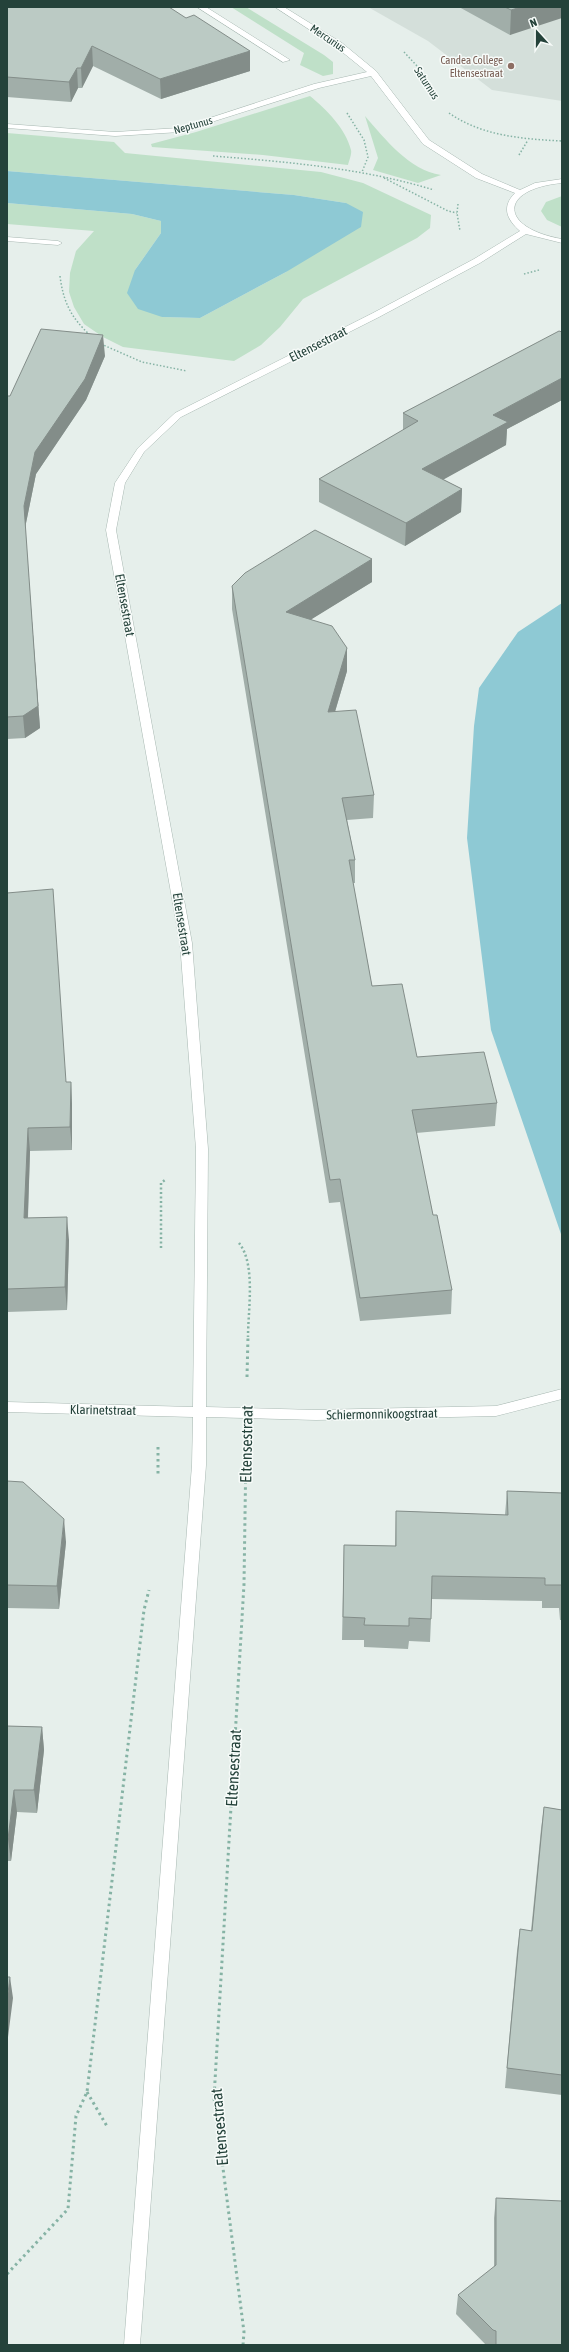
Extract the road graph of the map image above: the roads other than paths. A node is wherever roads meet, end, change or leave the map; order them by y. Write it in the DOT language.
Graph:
graph roads {
  1 [pos="201,7"];
  2 [pos="279,7"];
  3 [pos="286,60"];
  4 [pos="373,73"];
  5 [pos="7,126"];
  6 [pos="562,181"];
  7 [pos="521,192"];
  8 [pos="526,231"];
  9 [pos="7,239"];
  10 [pos="562,241"];
  11 [pos="58,243"];
  12 [pos="562,1394"];
  13 [pos="7,1407"];
  14 [pos="199,1412"];
  15 [pos="132,2345"];
  1 -- 3 [label="street"];
  2 -- 4 [label="street, Mercurius"];
  4 -- 5 [label="street, Neptunus"];
  4 -- 7 [label="street"];
  6 -- 7 [label="street"];
  7 -- 8 [label="street"];
  8 -- 10 [label="street"];
  8 -- 14 [label="street, Eltensestraat"];
  9 -- 11 [label="street"];
  12 -- 14 [label="street, Schiermonnikoogstraat"];
  13 -- 14 [label="street, Klarinetstraat"];
  14 -- 15 [label="street, Eltensestraat"];
}
